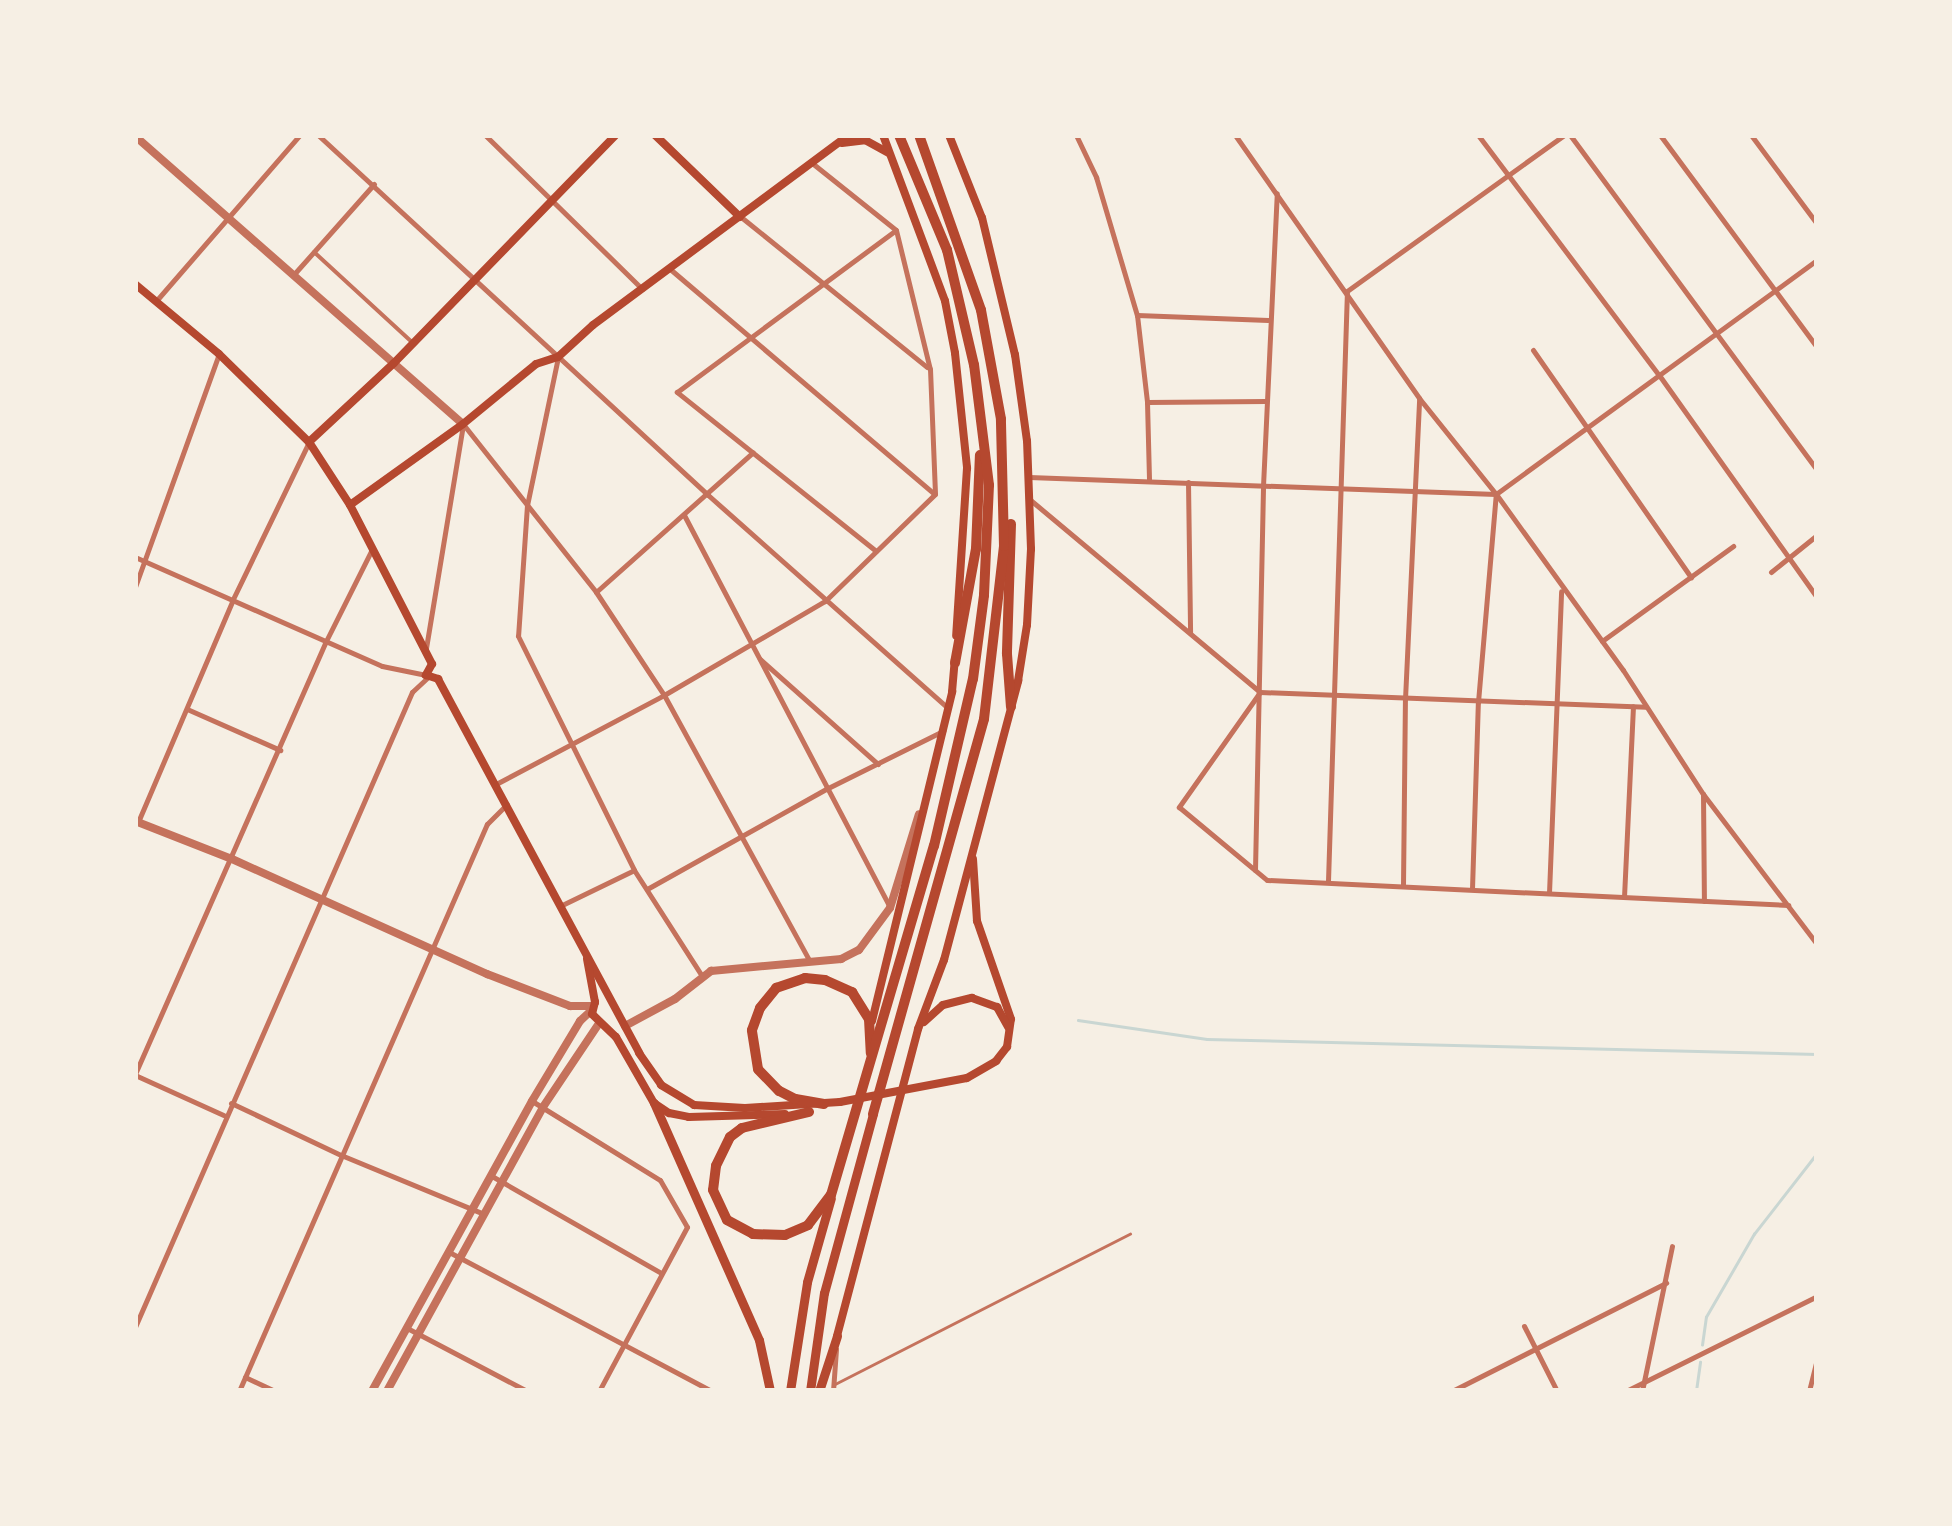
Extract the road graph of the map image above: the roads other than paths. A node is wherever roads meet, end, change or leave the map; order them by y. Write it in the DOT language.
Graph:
graph roads {
  1 [pos="300,135"];
  2 [pos="318,135"];
  3 [pos="485,135"];
  4 [pos="616,135"];
  5 [pos="656,135"];
  6 [pos="849,135"];
  7 [pos="883,135"];
  8 [pos="899,135"];
  9 [pos="918,135"];
  10 [pos="949,135"];
  11 [pos="1076,135"];
  12 [pos="1235,135"];
  13 [pos="1478,135"];
  14 [pos="1567,135"];
  15 [pos="1660,135"];
  16 [pos="1751,135"];
  17 [pos="135,136"];
  18 [pos="837,144"];
  19 [pos="812,162"];
  20 [pos="896,164"];
  21 [pos="1508,174"];
  22 [pos="374,184"];
  23 [pos="1277,193"];
  24 [pos="552,198"];
  25 [pos="228,216"];
  26 [pos="740,216"];
  27 [pos="1817,224"];
  28 [pos="896,230"];
  29 [pos="314,252"];
  30 [pos="1817,260"];
  31 [pos="670,269"];
  32 [pos="294,273"];
  33 [pos="473,278"];
  34 [pos="824,282"];
  35 [pos="135,285"];
  36 [pos="642,289"];
  37 [pos="1347,292"];
  38 [pos="1776,292"];
  39 [pos="156,301"];
  40 [pos="1136,315"];
  41 [pos="1268,320"];
  42 [pos="1718,332"];
  43 [pos="751,337"];
  44 [pos="414,343"];
  45 [pos="1817,346"];
  46 [pos="1533,350"];
  47 [pos="219,354"];
  48 [pos="558,356"];
  49 [pos="394,364"];
  50 [pos="930,369"];
  51 [pos="1659,376"];
  52 [pos="1419,398"];
  53 [pos="1147,402"];
  54 [pos="1266,402"];
  55 [pos="462,424"];
  56 [pos="982,429"];
  57 [pos="1589,430"];
  58 [pos="309,442"];
  59 [pos="753,452"];
  60 [pos="1003,458"];
  61 [pos="1817,470"];
  62 [pos="1028,478"];
  63 [pos="1150,480"];
  64 [pos="1188,482"];
  65 [pos="1262,486"];
  66 [pos="1343,488"];
  67 [pos="1416,492"];
  68 [pos="935,494"];
  69 [pos="1496,494"];
  70 [pos="708,495"];
  71 [pos="1027,497"];
  72 [pos="350,505"];
  73 [pos="527,505"];
  74 [pos="684,516"];
  75 [pos="1817,535"];
  76 [pos="1733,546"];
  77 [pos="372,549"];
  78 [pos="876,552"];
  79 [pos="135,558"];
  80 [pos="1788,558"];
  81 [pos="145,561"];
  82 [pos="1771,572"];
  83 [pos="1691,577"];
  84 [pos="135,587"];
  85 [pos="1561,590"];
  86 [pos="596,592"];
  87 [pos="1817,596"];
  88 [pos="233,599"];
  89 [pos="825,601"];
  90 [pos="1190,632"];
  91 [pos="1602,641"];
  92 [pos="325,643"];
  93 [pos="751,644"];
  94 [pos="426,648"];
  95 [pos="758,657"];
  96 [pos="955,663"];
  97 [pos="432,664"];
  98 [pos="431,677"];
  99 [pos="1260,692"];
  100 [pos="1332,694"];
  101 [pos="664,695"];
  102 [pos="1405,698"];
  103 [pos="1478,702"];
  104 [pos="1558,706"];
  105 [pos="1633,706"];
  106 [pos="1012,707"];
  107 [pos="1646,707"];
  108 [pos="187,708"];
  109 [pos="948,708"];
  110 [pos="943,731"];
  111 [pos="574,743"];
  112 [pos="280,750"];
  113 [pos="878,764"];
  114 [pos="934,767"];
  115 [pos="496,784"];
  116 [pos="826,788"];
  117 [pos="1703,794"];
  118 [pos="507,804"];
  119 [pos="137,821"];
  120 [pos="740,836"];
  121 [pos="974,840"];
  122 [pos="232,858"];
  123 [pos="634,870"];
  124 [pos="1255,870"];
  125 [pos="1328,881"];
  126 [pos="1403,885"];
  127 [pos="647,890"];
  128 [pos="1472,890"];
  129 [pos="1549,893"];
  130 [pos="1624,898"];
  131 [pos="1704,900"];
  132 [pos="318,901"];
  133 [pos="1788,905"];
  134 [pos="560,906"];
  135 [pos="890,908"];
  136 [pos="1817,944"];
  137 [pos="430,951"];
  138 [pos="586,955"];
  139 [pos="809,960"];
  140 [pos="702,976"];
  141 [pos="613,1002"];
  142 [pos="593,1006"];
  143 [pos="617,1013"];
  144 [pos="602,1023"];
  145 [pos="625,1026"];
  146 [pos="918,1029"];
  147 [pos="871,1031"];
  148 [pos="1010,1034"];
  149 [pos="870,1071"];
  150 [pos="135,1074"];
  151 [pos="532,1101"];
  152 [pos="840,1102"];
  153 [pos="231,1103"];
  154 [pos="654,1103"];
  155 [pos="824,1104"];
  156 [pos="543,1107"];
  157 [pos="808,1112"];
  158 [pos="873,1114"];
  159 [pos="224,1115"];
  160 [pos="340,1155"];
  161 [pos="490,1176"];
  162 [pos="503,1182"];
  163 [pos="831,1195"];
  164 [pos="471,1207"];
  165 [pos="484,1214"];
  166 [pos="1130,1234"];
  167 [pos="1672,1246"];
  168 [pos="449,1252"];
  169 [pos="460,1258"];
  170 [pos="662,1274"];
  171 [pos="1666,1284"];
  172 [pos="1817,1296"];
  173 [pos="1524,1326"];
  174 [pos="135,1327"];
  175 [pos="407,1328"];
  176 [pos="420,1333"];
  177 [pos="837,1336"];
  178 [pos="624,1344"];
  179 [pos="1537,1349"];
  180 [pos="1817,1360"];
  181 [pos="245,1378"];
  182 [pos="1644,1382"];
  183 [pos="833,1388"];
  184 [pos="239,1391"];
  185 [pos="275,1391"];
  186 [pos="372,1391"];
  187 [pos="387,1391"];
  188 [pos="526,1391"];
  189 [pos="599,1391"];
  190 [pos="712,1391"];
  191 [pos="770,1391"];
  192 [pos="790,1391"];
  193 [pos="810,1391"];
  194 [pos="819,1391"];
  195 [pos="1452,1391"];
  196 [pos="1557,1391"];
  197 [pos="1626,1391"];
  198 [pos="1642,1391"];
  199 [pos="1809,1391"];
  1 -- 25 [label="street"];
  2 -- 22 [label="street"];
  3 -- 24 [label="street"];
  4 -- 24 [label="main road"];
  5 -- 26 [label="main road"];
  6 -- 18 [label="main road"];
  7 -- 20 [label="main road"];
  8 -- 56 [label="highway"];
  9 -- 60 [label="highway"];
  10 -- 62 [label="main road"];
  11 -- 40 [label="street"];
  12 -- 23 [label="street"];
  13 -- 21 [label="street"];
  14 -- 21 [label="street"];
  14 -- 42 [label="street"];
  15 -- 38 [label="street"];
  16 -- 27 [label="street"];
  17 -- 25 [label="street"];
  18 -- 19 [label="main road"];
  18 -- 20 [label="main road"];
  19 -- 26 [label="main road"];
  19 -- 28 [label="street"];
  20 -- 96 [label="main road"];
  21 -- 37 [label="street"];
  21 -- 51 [label="street"];
  22 -- 29 [label="street"];
  22 -- 33 [label="street"];
  23 -- 37 [label="street"];
  23 -- 41 [label="street"];
  24 -- 33 [label="main road"];
  24 -- 36 [label="street"];
  25 -- 32 [label="street"];
  25 -- 39 [label="street"];
  26 -- 31 [label="main road"];
  26 -- 34 [label="street"];
  28 -- 34 [label="street"];
  28 -- 50 [label="street"];
  29 -- 32 [label="street"];
  29 -- 44 [label="street"];
  30 -- 38 [label="street"];
  31 -- 36 [label="main road"];
  31 -- 43 [label="street"];
  32 -- 49 [label="street"];
  33 -- 44 [label="main road"];
  33 -- 48 [label="street"];
  34 -- 43 [label="street"];
  34 -- 50 [label="street"];
  35 -- 39 [label="main road"];
  36 -- 48 [label="main road"];
  37 -- 52 [label="street"];
  37 -- 66 [label="street"];
  38 -- 42 [label="street"];
  38 -- 45 [label="street"];
  39 -- 47 [label="main road"];
  40 -- 41 [label="street"];
  40 -- 53 [label="street"];
  41 -- 54 [label="street"];
  42 -- 51 [label="street"];
  42 -- 61 [label="street"];
  43 -- 59 [label="street"];
  43 -- 68 [label="street"];
  44 -- 49 [label="main road"];
  46 -- 57 [label="street"];
  47 -- 58 [label="main road"];
  47 -- 81 [label="street"];
  48 -- 55 [label="main road"];
  48 -- 70 [label="street"];
  48 -- 73 [label="street"];
  49 -- 55 [label="street"];
  49 -- 58 [label="main road"];
  50 -- 68 [label="street"];
  51 -- 57 [label="street"];
  51 -- 80 [label="street"];
  52 -- 67 [label="street"];
  52 -- 69 [label="street"];
  53 -- 54 [label="street"];
  53 -- 63 [label="street"];
  54 -- 65 [label="street"];
  55 -- 72 [label="main road"];
  55 -- 73 [label="street"];
  55 -- 94 [label="street"];
  56 -- 96 [label="highway"];
  56 -- 149 [label="highway"];
  57 -- 69 [label="street"];
  57 -- 83 [label="street"];
  58 -- 72 [label="main road"];
  58 -- 88 [label="street"];
  59 -- 70 [label="street"];
  59 -- 78 [label="street"];
  60 -- 106 [label="highway"];
  60 -- 158 [label="highway"];
  62 -- 63 [label="street"];
  62 -- 71 [label="main road"];
  63 -- 64 [label="street"];
  64 -- 65 [label="street"];
  64 -- 90 [label="street"];
  65 -- 66 [label="street"];
  65 -- 99 [label="street"];
  66 -- 67 [label="street"];
  66 -- 100 [label="street"];
  67 -- 69 [label="street"];
  67 -- 102 [label="street"];
  68 -- 78 [label="street"];
  69 -- 85 [label="street"];
  69 -- 103 [label="street"];
  70 -- 74 [label="street"];
  70 -- 89 [label="street"];
  71 -- 90 [label="street"];
  71 -- 106 [label="main road"];
  72 -- 77 [label="main road"];
  73 -- 86 [label="street"];
  73 -- 111 [label="street"];
  74 -- 86 [label="street"];
  74 -- 93 [label="street"];
  75 -- 80 [label="street"];
  76 -- 83 [label="street"];
  77 -- 92 [label="street"];
  77 -- 94 [label="main road"];
  78 -- 89 [label="street"];
  79 -- 81 [label="street"];
  80 -- 82 [label="street"];
  80 -- 87 [label="street"];
  81 -- 84 [label="street"];
  81 -- 88 [label="street"];
  83 -- 91 [label="street"];
  85 -- 91 [label="street"];
  85 -- 104 [label="street"];
  86 -- 101 [label="street"];
  88 -- 92 [label="street"];
  88 -- 108 [label="street"];
  89 -- 93 [label="street"];
  89 -- 109 [label="street"];
  90 -- 99 [label="street"];
  91 -- 107 [label="street"];
  92 -- 98 [label="street"];
  92 -- 112 [label="street"];
  93 -- 95 [label="street"];
  93 -- 101 [label="street"];
  94 -- 97 [label="main road"];
  95 -- 113 [label="street"];
  95 -- 116 [label="street"];
  96 -- 109 [label="main road"];
  97 -- 98 [label="main road"];
  97 -- 98 [label="main road"];
  98 -- 115 [label="main road"];
  98 -- 132 [label="street"];
  99 -- 100 [label="street"];
  99 -- 124 [label="street"];
  99 -- 124 [label="street"];
  100 -- 102 [label="street"];
  100 -- 125 [label="street"];
  101 -- 111 [label="street"];
  101 -- 120 [label="street"];
  102 -- 103 [label="street"];
  102 -- 126 [label="street"];
  103 -- 104 [label="street"];
  103 -- 128 [label="street"];
  104 -- 105 [label="street"];
  104 -- 129 [label="street"];
  105 -- 107 [label="street"];
  105 -- 130 [label="street"];
  106 -- 121 [label="main road"];
  107 -- 117 [label="street"];
  108 -- 112 [label="street"];
  108 -- 119 [label="street"];
  109 -- 110 [label="main road"];
  110 -- 113 [label="street"];
  110 -- 114 [label="main road"];
  111 -- 115 [label="street"];
  111 -- 123 [label="street"];
  112 -- 122 [label="street"];
  113 -- 116 [label="street"];
  114 -- 135 [label="street"];
  114 -- 147 [label="main road"];
  115 -- 118 [label="main road"];
  116 -- 120 [label="street"];
  116 -- 135 [label="street"];
  117 -- 131 [label="street"];
  117 -- 133 [label="street"];
  118 -- 134 [label="main road"];
  118 -- 137 [label="street"];
  119 -- 122 [label="street"];
  120 -- 127 [label="street"];
  120 -- 139 [label="street"];
  121 -- 146 [label="main road"];
  121 -- 148 [label="main road"];
  122 -- 132 [label="street"];
  122 -- 150 [label="street"];
  123 -- 127 [label="street"];
  123 -- 134 [label="street"];
  124 -- 125 [label="street"];
  125 -- 126 [label="street"];
  126 -- 128 [label="street"];
  127 -- 140 [label="street"];
  128 -- 129 [label="street"];
  129 -- 130 [label="street"];
  130 -- 131 [label="street"];
  131 -- 133 [label="street"];
  132 -- 137 [label="street"];
  132 -- 153 [label="street"];
  133 -- 136 [label="street"];
  134 -- 138 [label="main road"];
  135 -- 139 [label="street"];
  137 -- 142 [label="street"];
  137 -- 160 [label="street"];
  138 -- 141 [label="main road"];
  138 -- 142 [label="main road"];
  139 -- 140 [label="street"];
  140 -- 145 [label="street"];
  141 -- 142 [label="main road"];
  141 -- 143 [label="main road"];
  142 -- 144 [label="main road"];
  142 -- 151 [label="street"];
  143 -- 144 [label="main road"];
  143 -- 145 [label="main road"];
  144 -- 154 [label="main road"];
  144 -- 156 [label="street"];
  145 -- 155 [label="main road"];
  146 -- 148 [label="main road"];
  146 -- 177 [label="main road"];
  147 -- 149 [label="highway"];
  147 -- 155 [label="highway"];
  148 -- 152 [label="main road"];
  149 -- 163 [label="highway"];
  150 -- 159 [label="street"];
  151 -- 156 [label="street"];
  151 -- 161 [label="street"];
  152 -- 155 [label="main road"];
  152 -- 157 [label="main road"];
  153 -- 159 [label="street"];
  153 -- 160 [label="street"];
  154 -- 157 [label="main road"];
  154 -- 191 [label="highway"];
  156 -- 162 [label="street"];
  156 -- 170 [label="street"];
  157 -- 163 [label="highway"];
  158 -- 193 [label="highway"];
  159 -- 174 [label="street"];
  160 -- 164 [label="street"];
  160 -- 181 [label="street"];
  161 -- 162 [label="street"];
  161 -- 164 [label="street"];
  162 -- 165 [label="street"];
  162 -- 170 [label="street"];
  163 -- 192 [label="highway"];
  164 -- 165 [label="street"];
  164 -- 168 [label="street"];
  165 -- 169 [label="street"];
  166 -- 183 [label="lane"];
  167 -- 171 [label="street"];
  168 -- 169 [label="street"];
  168 -- 175 [label="street"];
  169 -- 176 [label="street"];
  169 -- 178 [label="street"];
  170 -- 178 [label="street"];
  171 -- 179 [label="street"];
  171 -- 182 [label="street"];
  172 -- 182 [label="street"];
  173 -- 179 [label="street"];
  175 -- 176 [label="street"];
  175 -- 186 [label="street"];
  176 -- 187 [label="street"];
  176 -- 188 [label="street"];
  177 -- 183 [label="street"];
  177 -- 194 [label="highway"];
  178 -- 189 [label="street"];
  178 -- 190 [label="street"];
  179 -- 195 [label="street"];
  179 -- 196 [label="street"];
  180 -- 199 [label="street"];
  181 -- 184 [label="street"];
  181 -- 185 [label="street"];
  182 -- 197 [label="street"];
  182 -- 198 [label="street"];
}
